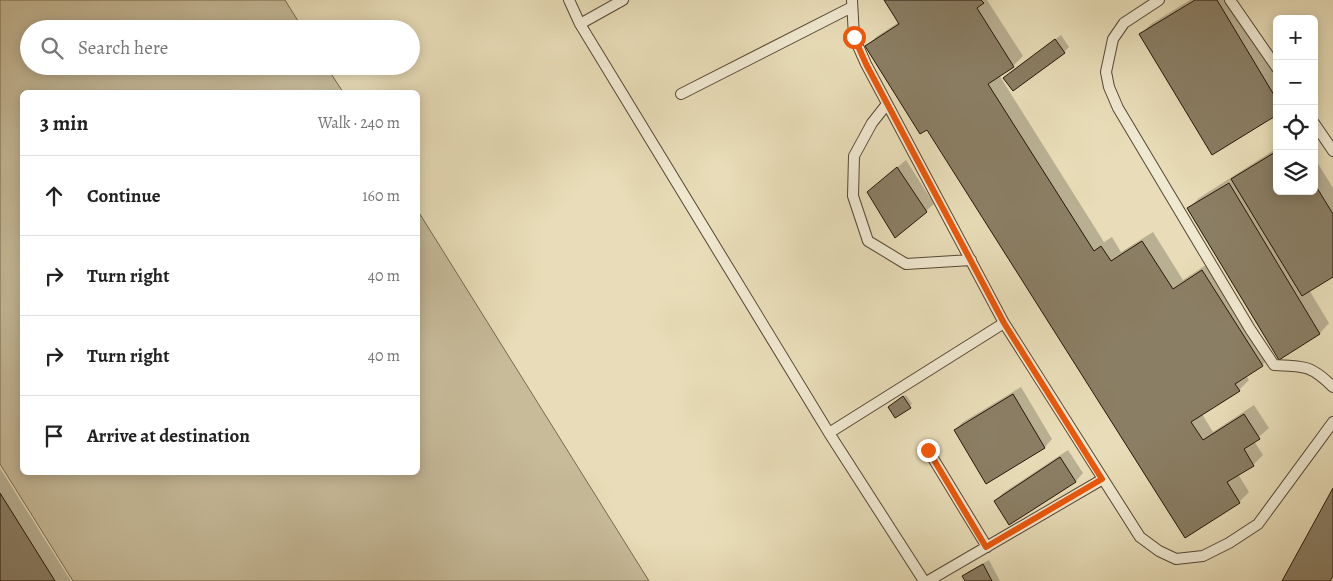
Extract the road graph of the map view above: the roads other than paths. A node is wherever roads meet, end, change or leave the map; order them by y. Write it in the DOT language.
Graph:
graph roads {
  1 [pos="569,0"];
  2 [pos="624,0"];
  3 [pos="1159,0"];
  4 [pos="1230,0"];
  5 [pos="852,3"];
  6 [pos="580,24"];
  7 [pos="1273,62"];
  8 [pos="681,94"];
  9 [pos="887,104"];
  10 [pos="1318,129"];
  11 [pos="1333,151"];
  12 [pos="970,260"];
  13 [pos="1004,323"];
  14 [pos="1333,388"];
  15 [pos="1333,422"];
  16 [pos="830,433"];
  17 [pos="928,450"];
  18 [pos="1102,479"];
  19 [pos="986,547"];
  20 [pos="926,581"];
  1 -- 6 [label="lane"];
  2 -- 6 [label="lane"];
  3 -- 14 [label="lane"];
  4 -- 7 [label="lane"];
  5 -- 8 [label="lane"];
  5 -- 9 [label="lane"];
  6 -- 16 [label="lane"];
  9 -- 12 [label="lane"];
  9 -- 12 [label="lane"];
  10 -- 11 [label="lane"];
  12 -- 13 [label="lane"];
  13 -- 16 [label="lane"];
  13 -- 18 [label="lane"];
  15 -- 18 [label="lane"];
  16 -- 20 [label="lane"];
  17 -- 19 [label="lane"];
  18 -- 19 [label="lane"];
  19 -- 20 [label="lane"];
}
